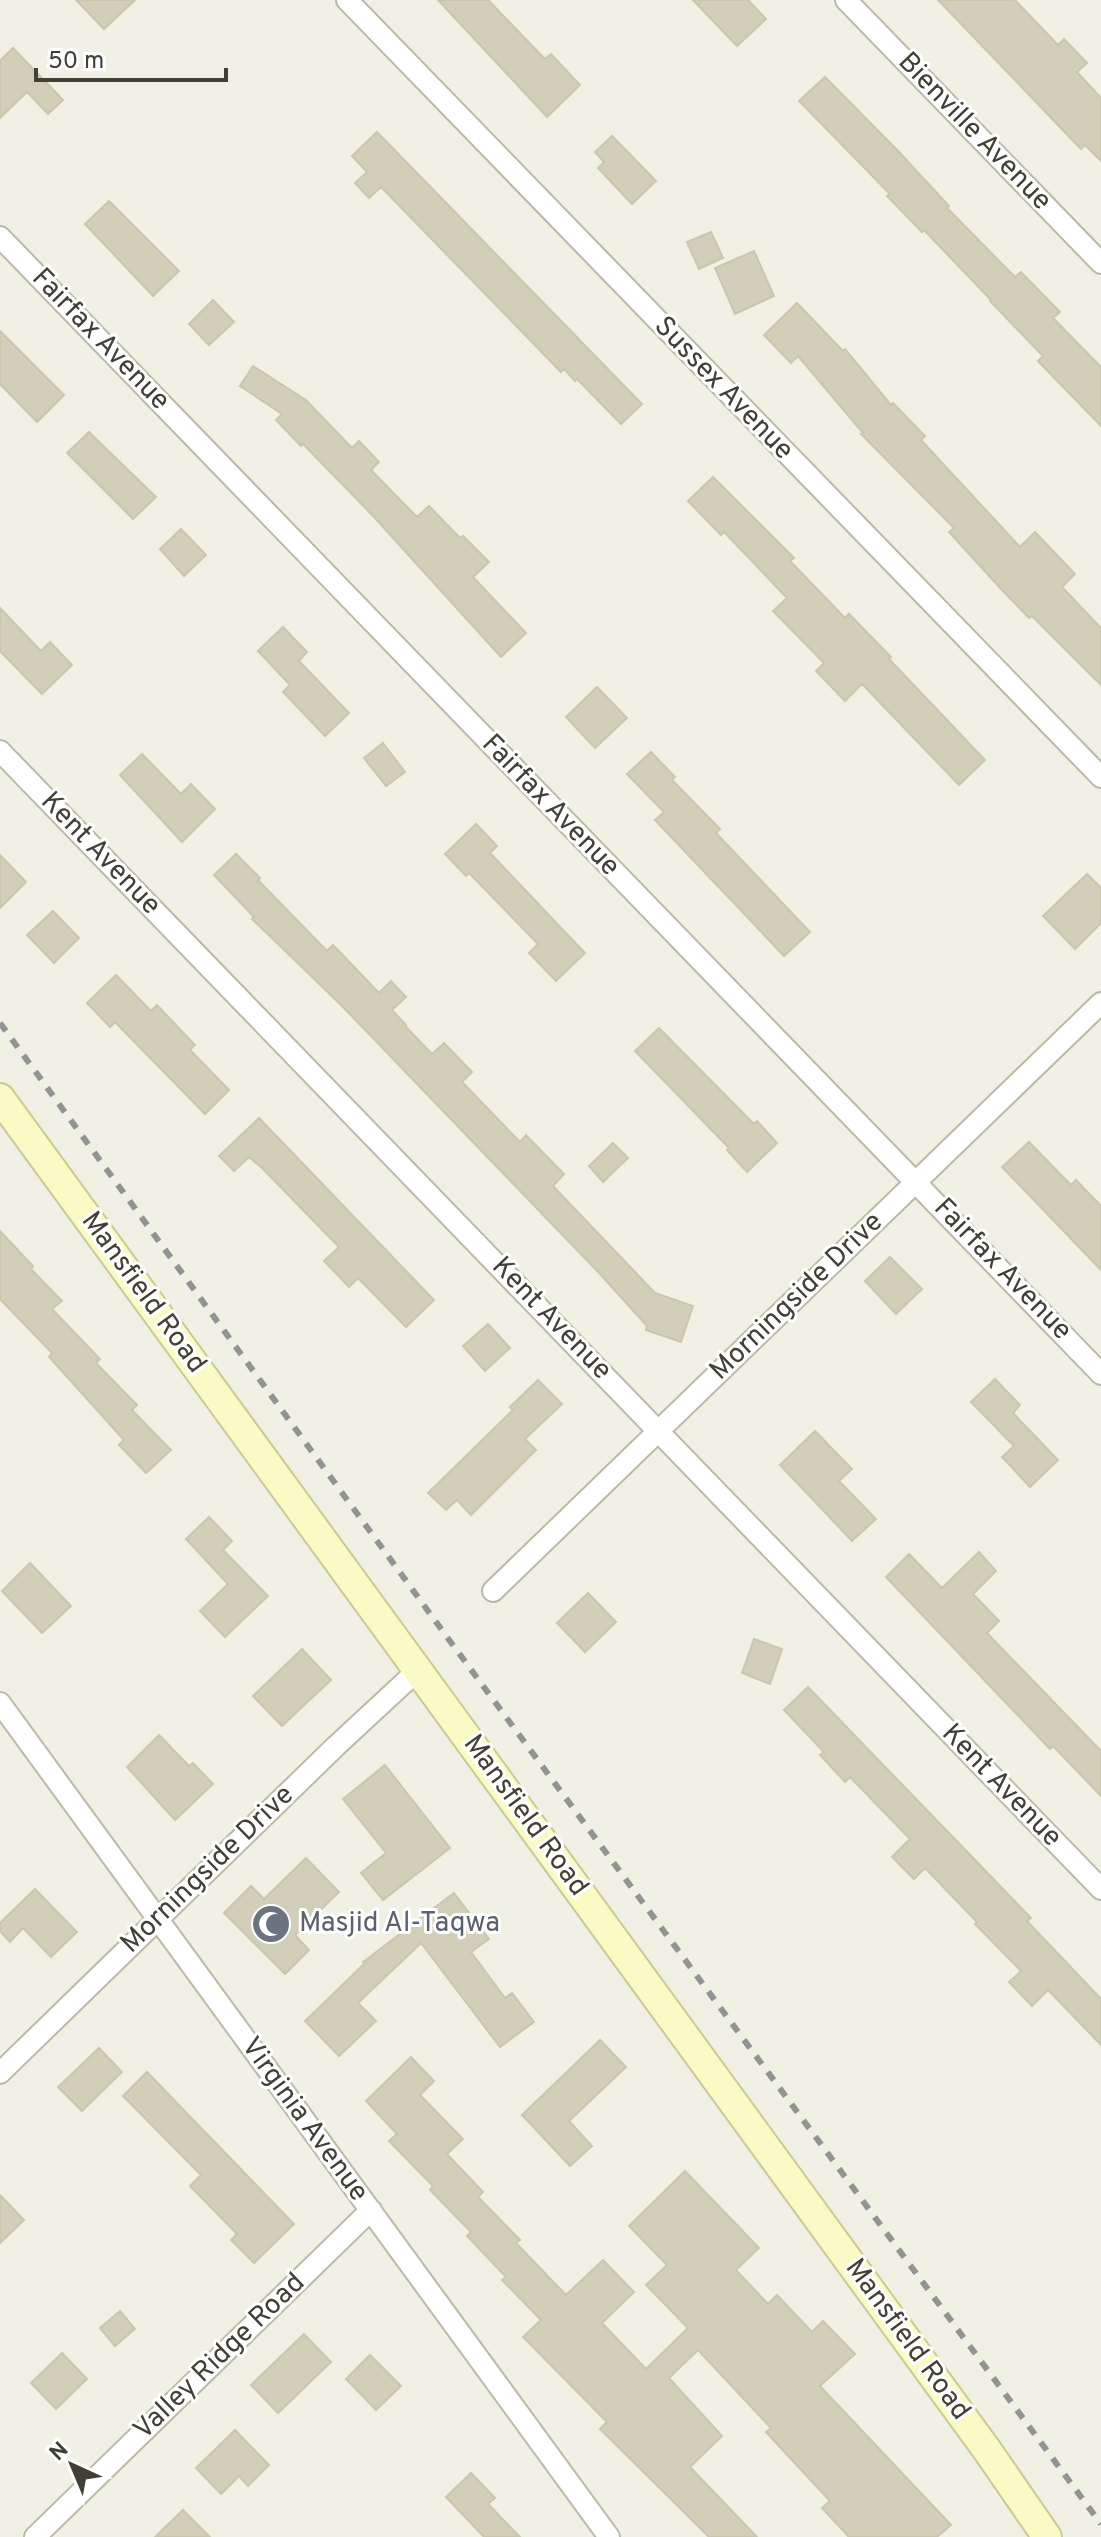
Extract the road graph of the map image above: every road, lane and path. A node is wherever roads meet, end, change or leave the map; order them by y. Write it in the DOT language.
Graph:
graph roads {
  1 [pos="347,0"];
  2 [pos="846,0"];
  3 [pos="0,237"];
  4 [pos="1101,263"];
  5 [pos="0,751"];
  6 [pos="1101,777"];
  7 [pos="1101,1003"];
  8 [pos="0,1098"];
  9 [pos="916,1181"];
  10 [pos="1101,1374"];
  11 [pos="658,1431"];
  12 [pos="493,1591"];
  13 [pos="418,1670"];
  14 [pos="0,1703"];
  15 [pos="1101,1889"];
  16 [pos="157,1921"];
  17 [pos="0,2073"];
  18 [pos="371,2210"];
  19 [pos="35,2537"];
  20 [pos="609,2537"];
  21 [pos="1047,2537"];
  1 -- 6 [label="street, Sussex Avenue"];
  2 -- 4 [label="street, Bienville Avenue"];
  3 -- 9 [label="street, Fairfax Avenue"];
  5 -- 11 [label="street, Kent Avenue"];
  7 -- 9 [label="street, Morningside Drive"];
  8 -- 13 [label="main road, Mansfield Road"];
  9 -- 10 [label="street, Fairfax Avenue"];
  9 -- 11 [label="street, Morningside Drive"];
  11 -- 12 [label="street, Morningside Drive"];
  11 -- 15 [label="street, Kent Avenue"];
  13 -- 16 [label="street, Morningside Drive"];
  13 -- 21 [label="main road, Mansfield Road"];
  14 -- 16 [label="street, Virginia Avenue"];
  16 -- 17 [label="street, Morningside Drive"];
  16 -- 18 [label="street, Virginia Avenue"];
  18 -- 19 [label="street, Valley Ridge Road"];
  18 -- 20 [label="street, Virginia Avenue"];
}
